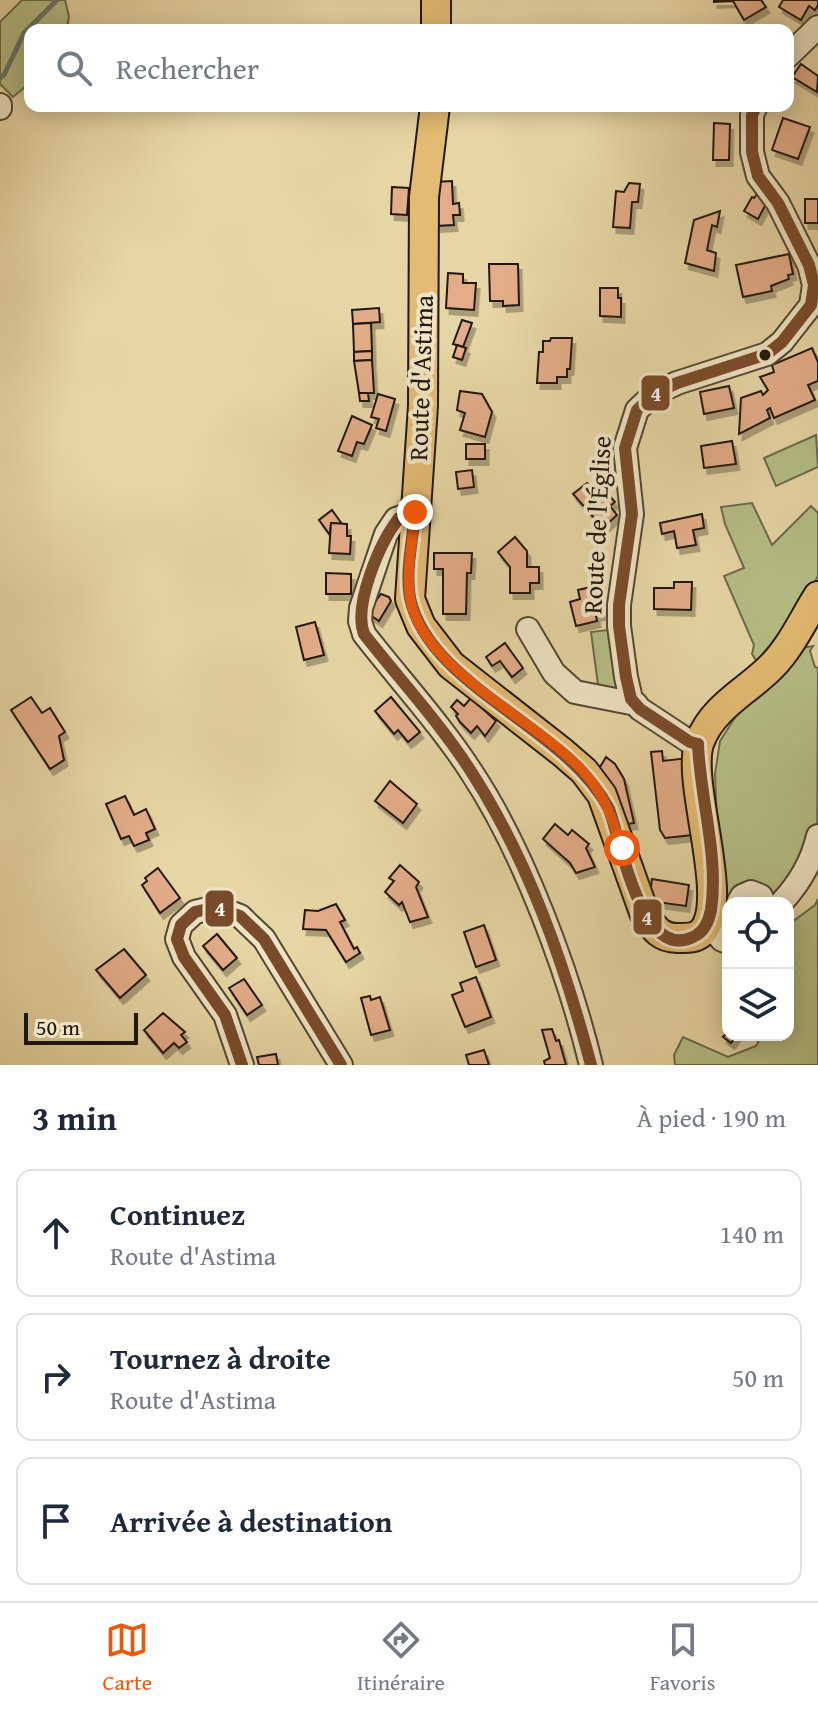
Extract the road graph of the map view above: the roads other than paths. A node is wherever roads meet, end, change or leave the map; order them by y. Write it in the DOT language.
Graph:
graph roads {
  1 [pos="436,0"];
  2 [pos="436,24"];
  3 [pos="818,27"];
  4 [pos="794,50"];
  5 [pos="434,112"];
  6 [pos="753,112"];
  7 [pos="816,284"];
  8 [pos="415,512"];
  9 [pos="818,596"];
  10 [pos="528,629"];
  11 [pos="636,704"];
  12 [pos="698,744"];
  13 [pos="818,836"];
  14 [pos="741,897"];
  15 [pos="761,897"];
  16 [pos="787,897"];
  17 [pos="707,923"];
  18 [pos="722,940"];
  19 [pos="242,1065"];
  20 [pos="341,1065"];
  21 [pos="591,1065"];
  1 -- 2 [label="main road"];
  3 -- 4 [label="street"];
  5 -- 8 [label="main road, Route d'Astima"];
  6 -- 7 [label="street, Route de l'Église"];
  7 -- 11 [label="street, Route de l'Église"];
  8 -- 17 [label="main road, Route d'Astima"];
  8 -- 21 [label="street"];
  9 -- 12 [label="main road"];
  10 -- 11 [label="street"];
  11 -- 12 [label="street"];
  12 -- 17 [label="main road"];
  13 -- 16 [label="street"];
  14 -- 15 [label="street"];
  17 -- 18 [label="street"];
  19 -- 20 [label="street"];
}
